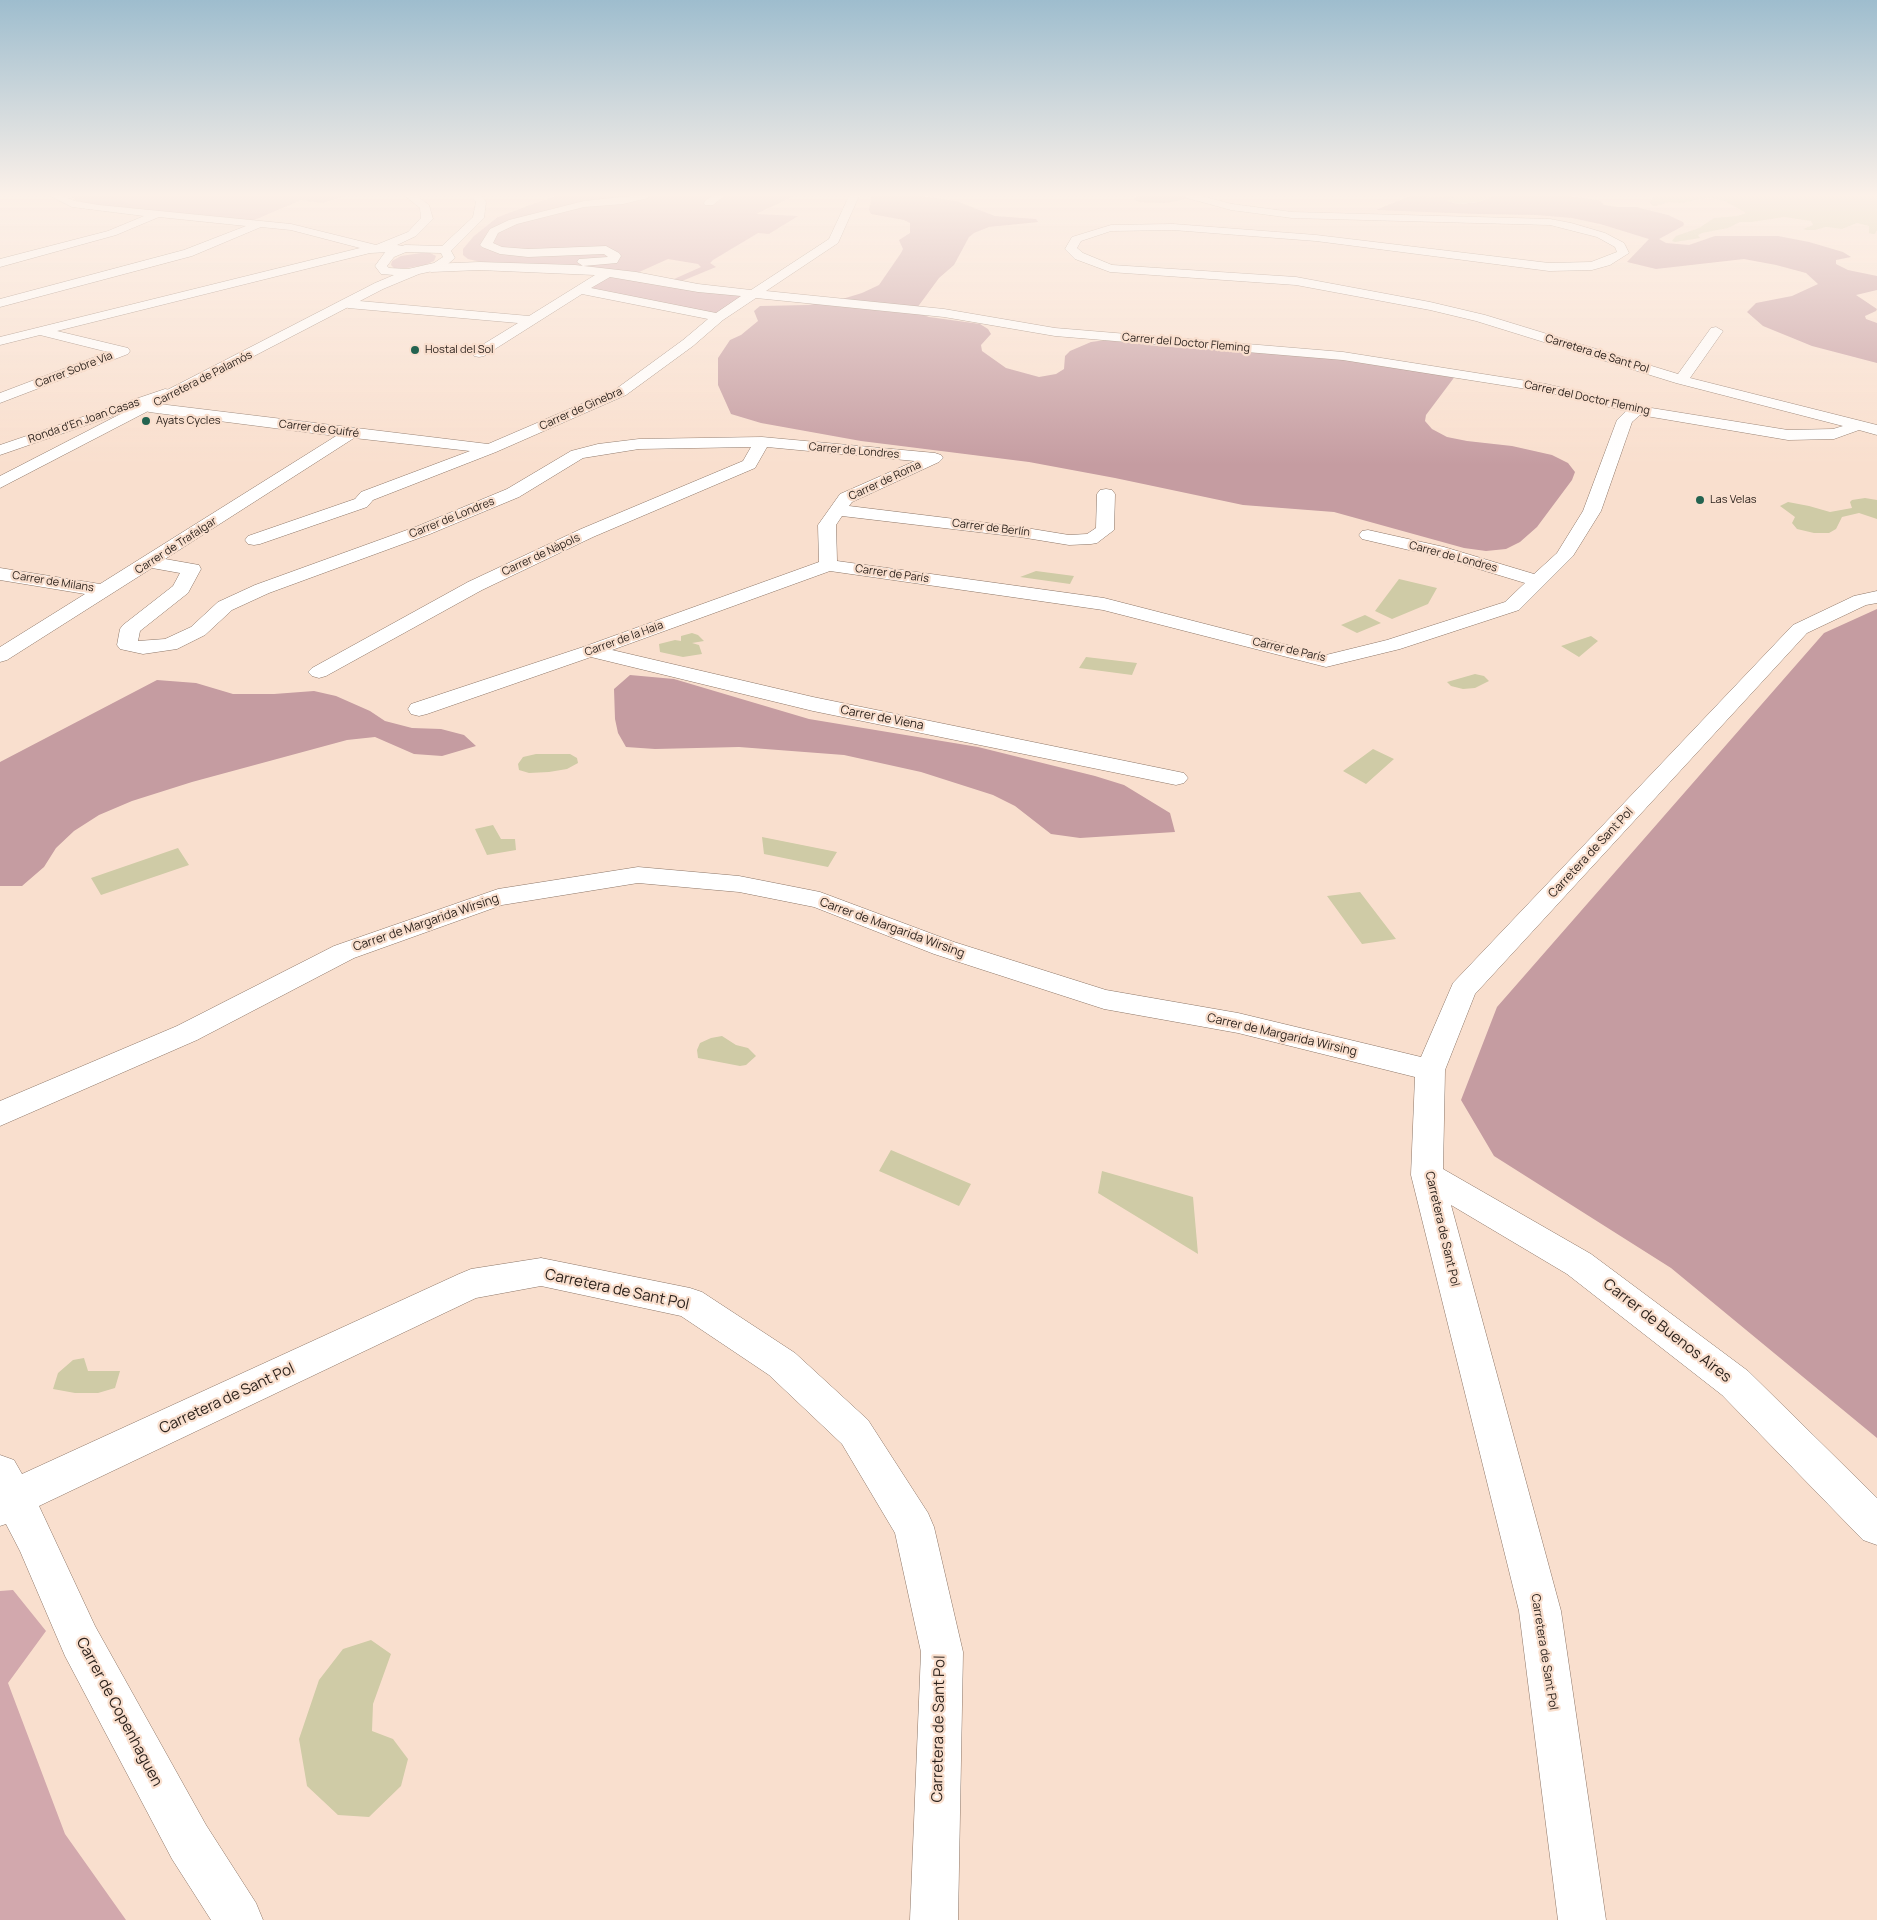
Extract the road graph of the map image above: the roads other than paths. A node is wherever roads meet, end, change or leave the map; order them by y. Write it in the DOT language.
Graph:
graph roads {
  1 [pos="68,286"];
  2 [pos="223,286"];
  3 [pos="379,286"];
  4 [pos="586,286"];
  5 [pos="683,286"];
  6 [pos="764,286"];
  7 [pos="1321,286"];
  8 [pos="579,290"];
  9 [pos="751,294"];
  10 [pos="0,304"];
  11 [pos="348,304"];
  12 [pos="718,317"];
  13 [pos="528,320"];
  14 [pos="1716,330"];
  15 [pos="40,331"];
  16 [pos="0,341"];
  17 [pos="479,352"];
  18 [pos="1681,380"];
  19 [pos="197,382"];
  20 [pos="0,398"];
  21 [pos="149,407"];
  22 [pos="1637,410"];
  23 [pos="1859,426"];
  24 [pos="1877,430"];
  25 [pos="351,434"];
  26 [pos="762,442"];
  27 [pos="490,449"];
  28 [pos="0,450"];
  29 [pos="935,458"];
  30 [pos="0,484"];
  31 [pos="1106,494"];
  32 [pos="838,510"];
  33 [pos="1368,535"];
  34 [pos="254,540"];
  35 [pos="150,562"];
  36 [pos="828,565"];
  37 [pos="0,574"];
  38 [pos="1538,581"];
  39 [pos="105,591"];
  40 [pos="1877,597"];
  41 [pos="590,651"];
  42 [pos="0,656"];
  43 [pos="318,672"];
  44 [pos="419,710"];
  45 [pos="1176,778"];
  46 [pos="1430,1070"];
  47 [pos="0,1114"];
  48 [pos="1427,1176"];
  49 [pos="4,1492"];
  50 [pos="1877,1526"];
  51 [pos="239,1920"];
  52 [pos="934,1920"];
  53 [pos="1582,1920"];
  1 -- 10 [label="street"];
  2 -- 15 [label="street"];
  3 -- 11 [label="street, Carretera de Palamós"];
  4 -- 8 [label="street"];
  5 -- 9 [label="street, Carrer del Doctor Fleming"];
  6 -- 9 [label="street, Carrer de Ginebra"];
  7 -- 18 [label="street, Carretera de Sant Pol"];
  8 -- 12 [label="street"];
  8 -- 13 [label="street"];
  9 -- 12 [label="street, Carrer de Ginebra"];
  9 -- 22 [label="street, Carrer del Doctor Fleming"];
  11 -- 13 [label="street"];
  11 -- 19 [label="street, Carretera de Palamós"];
  12 -- 27 [label="street, Carrer de Ginebra"];
  13 -- 17 [label="street"];
  14 -- 18 [label="street"];
  15 -- 16 [label="street"];
  15 -- 20 [label="street, Carrer Sobre Via"];
  18 -- 23 [label="street, Carretera de Sant Pol"];
  19 -- 21 [label="street, Carretera de Palamós"];
  19 -- 28 [label="street, Ronda d'En Joan Casas"];
  21 -- 25 [label="street, Carrer de Guifré"];
  21 -- 30 [label="street, Carretera de Palamós"];
  22 -- 23 [label="street, Carrer del Doctor Fleming"];
  22 -- 38 [label="street, Carrer de París"];
  23 -- 24 [label="street, Carretera de Sant Pol"];
  25 -- 27 [label="street, Carrer de Guifré"];
  25 -- 35 [label="street, Carrer de Trafalgar"];
  26 -- 29 [label="street, Carrer de Londres"];
  26 -- 35 [label="street, Carrer de Londres"];
  26 -- 43 [label="street, Carrer de Nàpols"];
  27 -- 34 [label="street, Carrer de Ginebra"];
  29 -- 32 [label="street, Carrer de Roma"];
  31 -- 32 [label="street, Carrer de Berlín"];
  32 -- 36 [label="street, Carrer de Roma"];
  33 -- 38 [label="street, Carrer de Londres"];
  35 -- 39 [label="street, Carrer de Trafalgar"];
  36 -- 38 [label="street, Carrer de París"];
  36 -- 41 [label="street, Carrer de la Haia"];
  37 -- 39 [label="street, Carrer de Milans"];
  39 -- 42 [label="street, Carrer de Trafalgar"];
  40 -- 46 [label="street, Carretera de Sant Pol"];
  41 -- 44 [label="street, Carrer de la Haia"];
  41 -- 45 [label="street, Carrer de Viena"];
  46 -- 47 [label="street, Carrer de Margarida Wirsing"];
  46 -- 48 [label="street, Carretera de Sant Pol"];
  48 -- 50 [label="street, Carrer de Buenos Aires"];
  48 -- 53 [label="street, Carretera de Sant Pol"];
  49 -- 51 [label="street, Carrer de Copenhaguen"];
  49 -- 52 [label="street, Carretera de Sant Pol"];
}
